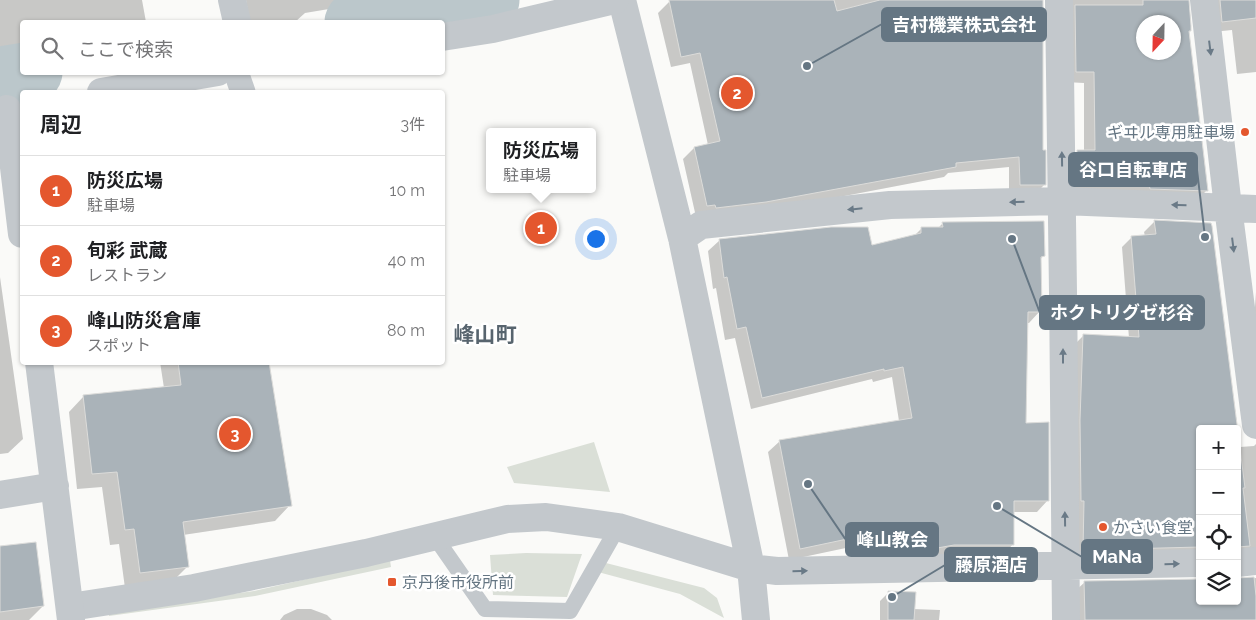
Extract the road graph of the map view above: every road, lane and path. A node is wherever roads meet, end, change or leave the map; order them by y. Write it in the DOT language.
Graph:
graph roads {
  1 [pos="232,0"];
  2 [pos="615,0"];
  3 [pos="622,0"];
  4 [pos="1059,0"];
  5 [pos="1204,0"];
  6 [pos="237,20"];
  7 [pos="445,37"];
  8 [pos="200,75"];
  9 [pos="237,75"];
  10 [pos="113,90"];
  11 [pos="241,90"];
  12 [pos="10,108"];
  13 [pos="1063,201"];
  14 [pos="1228,207"];
  15 [pos="1256,209"];
  16 [pos="20,213"];
  17 [pos="682,238"];
  18 [pos="39,365"];
  19 [pos="1256,426"];
  20 [pos="54,486"];
  21 [pos="0,495"];
  22 [pos="618,527"];
  23 [pos="435,537"];
  24 [pos="1241,562"];
  25 [pos="1256,562"];
  26 [pos="1196,564"];
  27 [pos="1065,567"];
  28 [pos="751,568"];
  29 [pos="71,613"];
  30 [pos="756,620"];
  31 [pos="1066,620"];
  1 -- 6 [label="street"];
  2 -- 7 [label="street"];
  3 -- 17 [label="street"];
  13 -- 4 [label="street, one-way"];
  5 -- 14 [label="street, one-way"];
  8 -- 10 [label="street"];
  9 -- 11 [label="street"];
  12 -- 16 [label="street"];
  14 -- 13 [label="street, one-way"];
  13 -- 17 [label="street, one-way"];
  27 -- 13 [label="street, one-way"];
  14 -- 15 [label="street"];
  14 -- 19 [label="street, one-way"];
  17 -- 28 [label="street"];
  18 -- 20 [label="street"];
  20 -- 21 [label="street"];
  20 -- 29 [label="street"];
  22 -- 23 [label="street"];
  22 -- 23 [label="lane"];
  22 -- 28 [label="street"];
  23 -- 29 [label="street"];
  24 -- 25 [label="street"];
  27 -- 26 [label="street, one-way"];
  28 -- 27 [label="street, one-way"];
  27 -- 31 [label="street"];
  28 -- 30 [label="street"];
}
